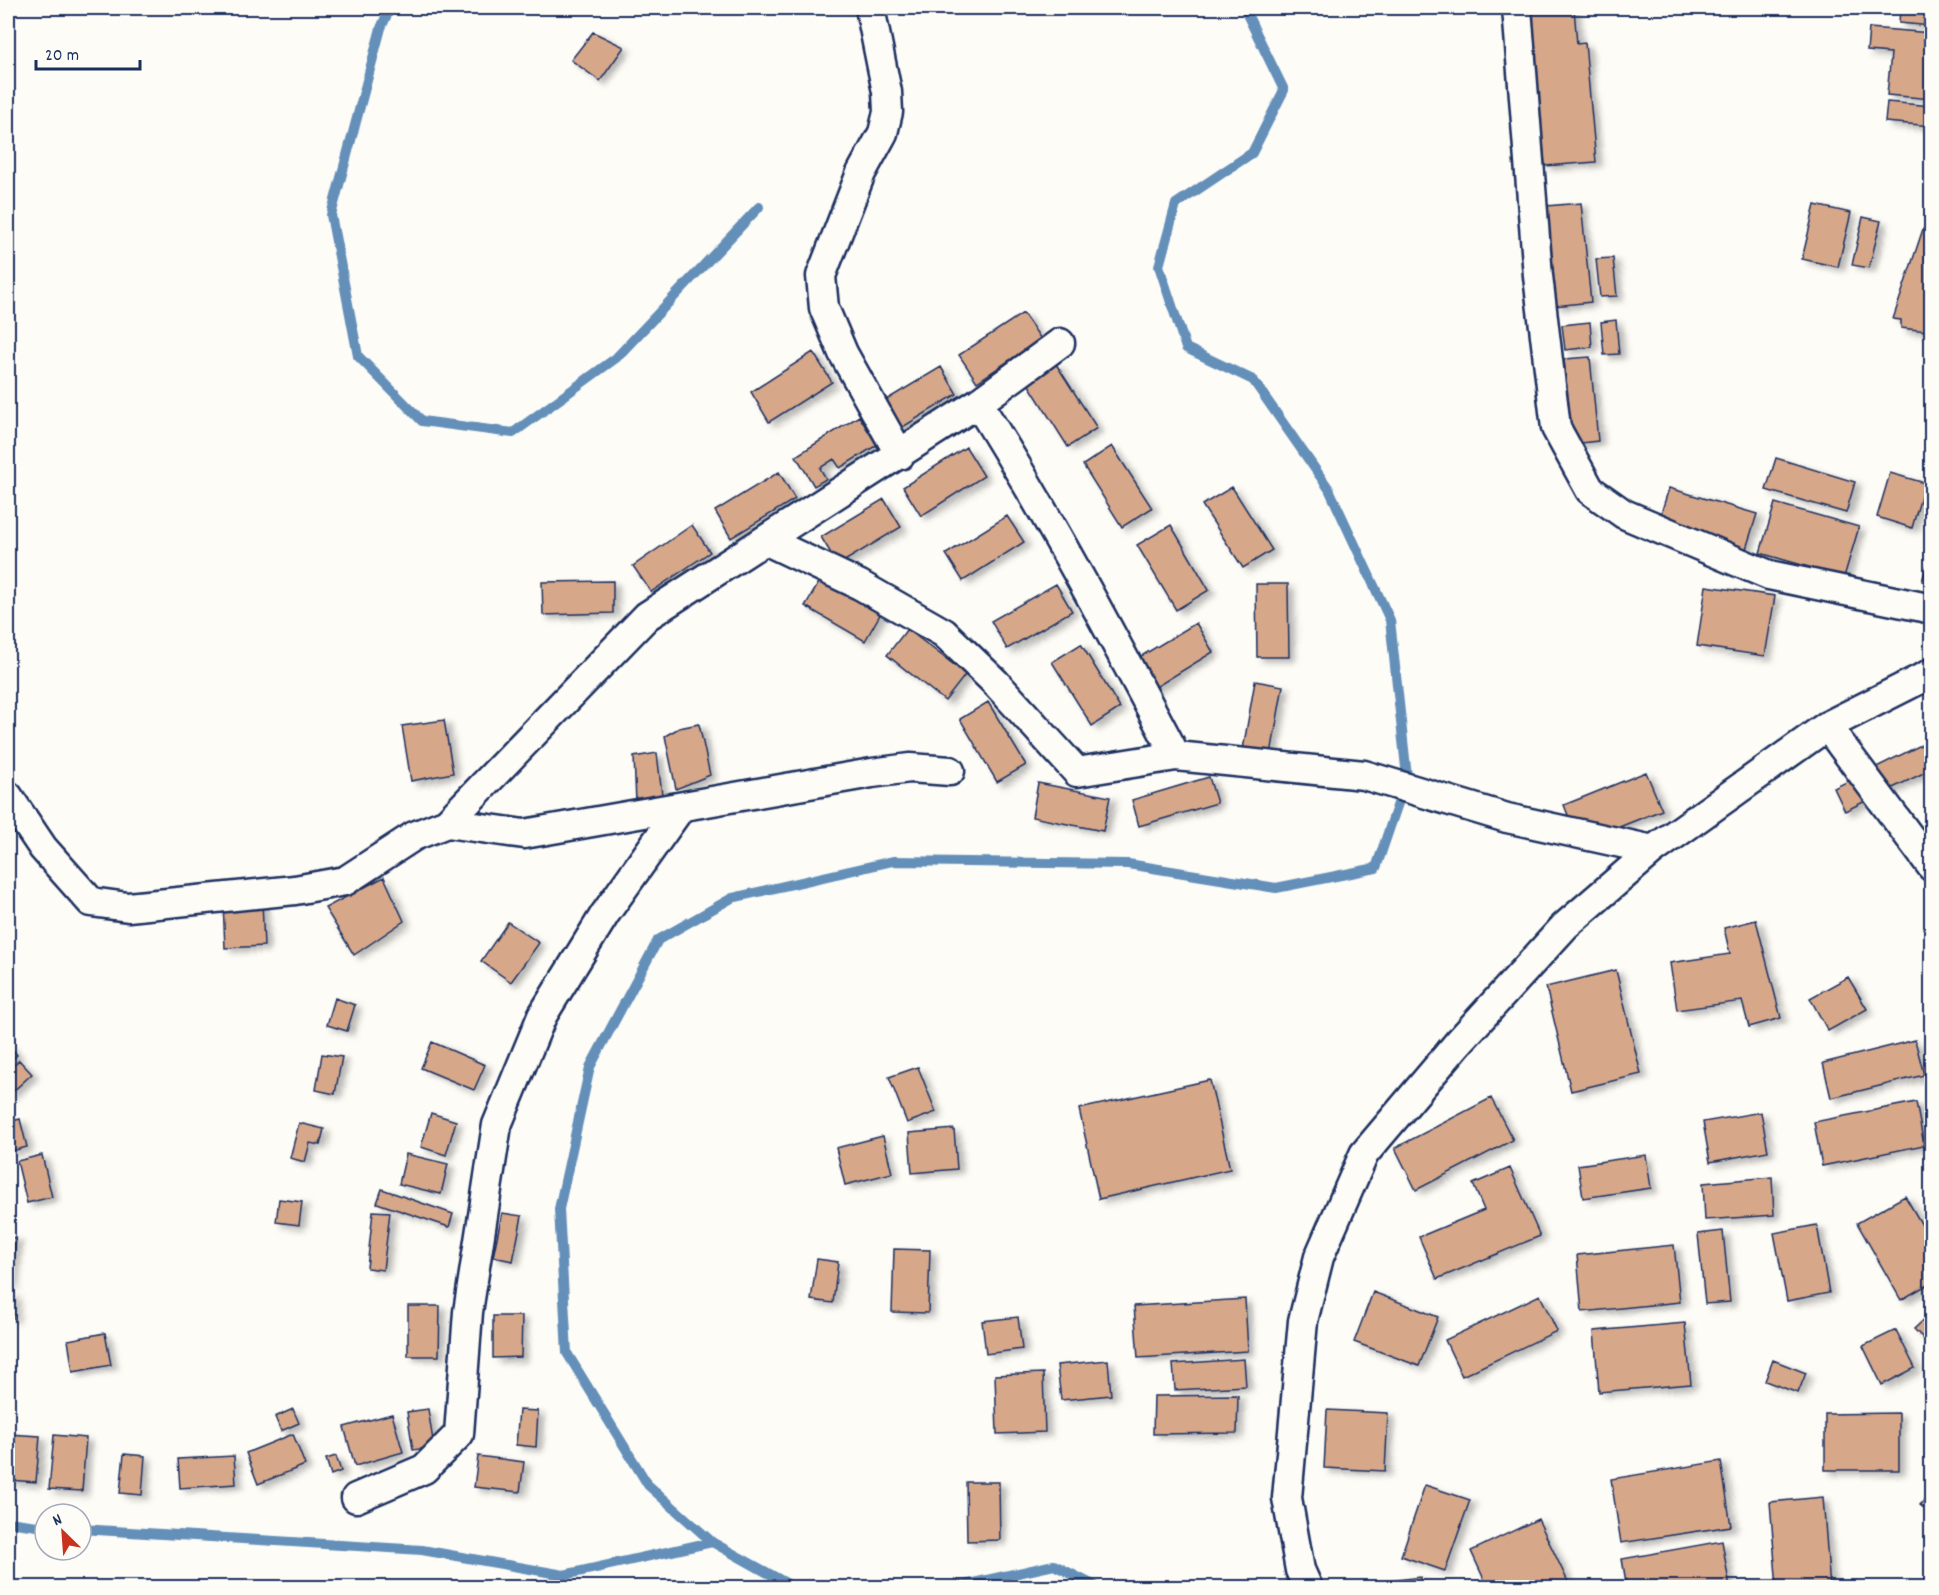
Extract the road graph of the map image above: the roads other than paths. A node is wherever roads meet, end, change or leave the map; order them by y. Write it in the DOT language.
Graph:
graph roads {
  1 [pos="870,8"];
  2 [pos="1517,8"];
  3 [pos="1060,343"];
  4 [pos="978,403"];
  5 [pos="900,455"];
  6 [pos="765,540"];
  7 [pos="1932,609"];
  8 [pos="1932,673"];
  9 [pos="1827,726"];
  10 [pos="1176,756"];
  11 [pos="950,771"];
  12 [pos="8,796"];
  13 [pos="681,807"];
  14 [pos="447,823"];
  15 [pos="1653,850"];
  16 [pos="1932,867"];
  17 [pos="356,1498"];
  18 [pos="1308,1587"];
  1 -- 5 [label="street"];
  2 -- 7 [label="street"];
  3 -- 4 [label="street"];
  4 -- 5 [label="street"];
  4 -- 10 [label="street"];
  5 -- 6 [label="street"];
  6 -- 10 [label="street"];
  6 -- 14 [label="street"];
  8 -- 9 [label="street"];
  9 -- 15 [label="street"];
  9 -- 16 [label="street"];
  10 -- 15 [label="street"];
  11 -- 13 [label="street"];
  12 -- 14 [label="street"];
  13 -- 14 [label="street"];
  13 -- 17 [label="street"];
  15 -- 18 [label="street"];
}
